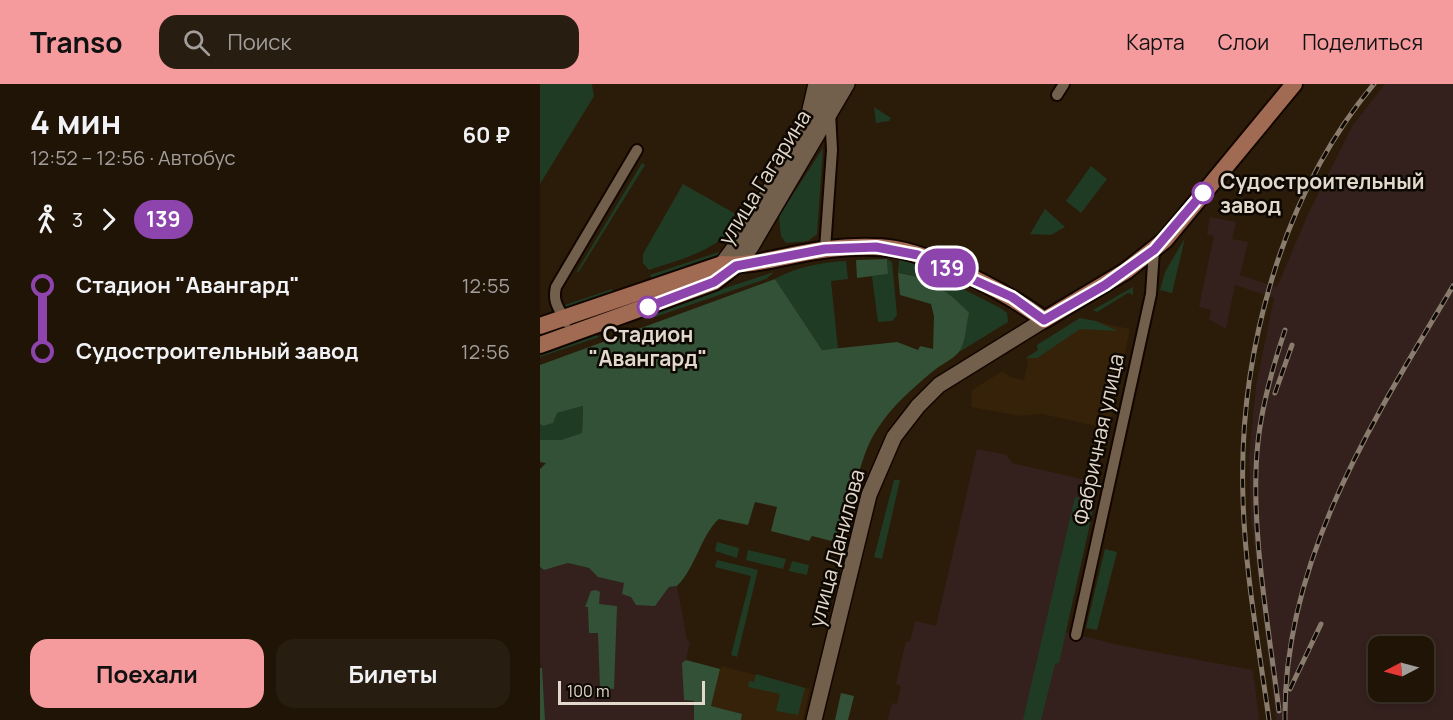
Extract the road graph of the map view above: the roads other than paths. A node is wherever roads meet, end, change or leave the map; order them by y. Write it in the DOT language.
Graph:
graph roads {
  1 [pos="816,84"];
  2 [pos="833,84"];
  3 [pos="847,84"];
  4 [pos="1064,84"];
  5 [pos="1294,84"];
  6 [pos="1057,95"];
  7 [pos="830,113"];
  8 [pos="804,132"];
  9 [pos="637,150"];
  10 [pos="825,249"];
  11 [pos="1154,250"];
  12 [pos="729,265"];
  13 [pos="564,318"];
  14 [pos="1044,320"];
  15 [pos="540,326"];
  16 [pos="570,335"];
  17 [pos="540,345"];
  18 [pos="1076,634"];
  19 [pos="814,720"];
  1 -- 8 [label="street"];
  2 -- 7 [label="street"];
  2 -- 8 [label="street, улица Гагарина"];
  3 -- 7 [label="street, улица Гагарина"];
  4 -- 6 [label="street"];
  5 -- 11 [label="main road"];
  7 -- 10 [label="street"];
  7 -- 12 [label="street, улица Гагарина"];
  8 -- 12 [label="street, улица Гагарина"];
  9 -- 13 [label="street"];
  10 -- 12 [label="main road"];
  10 -- 14 [label="main road"];
  11 -- 14 [label="main road"];
  11 -- 18 [label="street, Фабричная улица"];
  12 -- 13 [label="main road, улица Гагарина"];
  12 -- 16 [label="main road, улица Гагарина"];
  13 -- 15 [label="main road, улица Гагарина"];
  13 -- 16 [label="street"];
  14 -- 19 [label="street, улица Данилова"];
  16 -- 17 [label="main road, улица Гагарина"];
}
